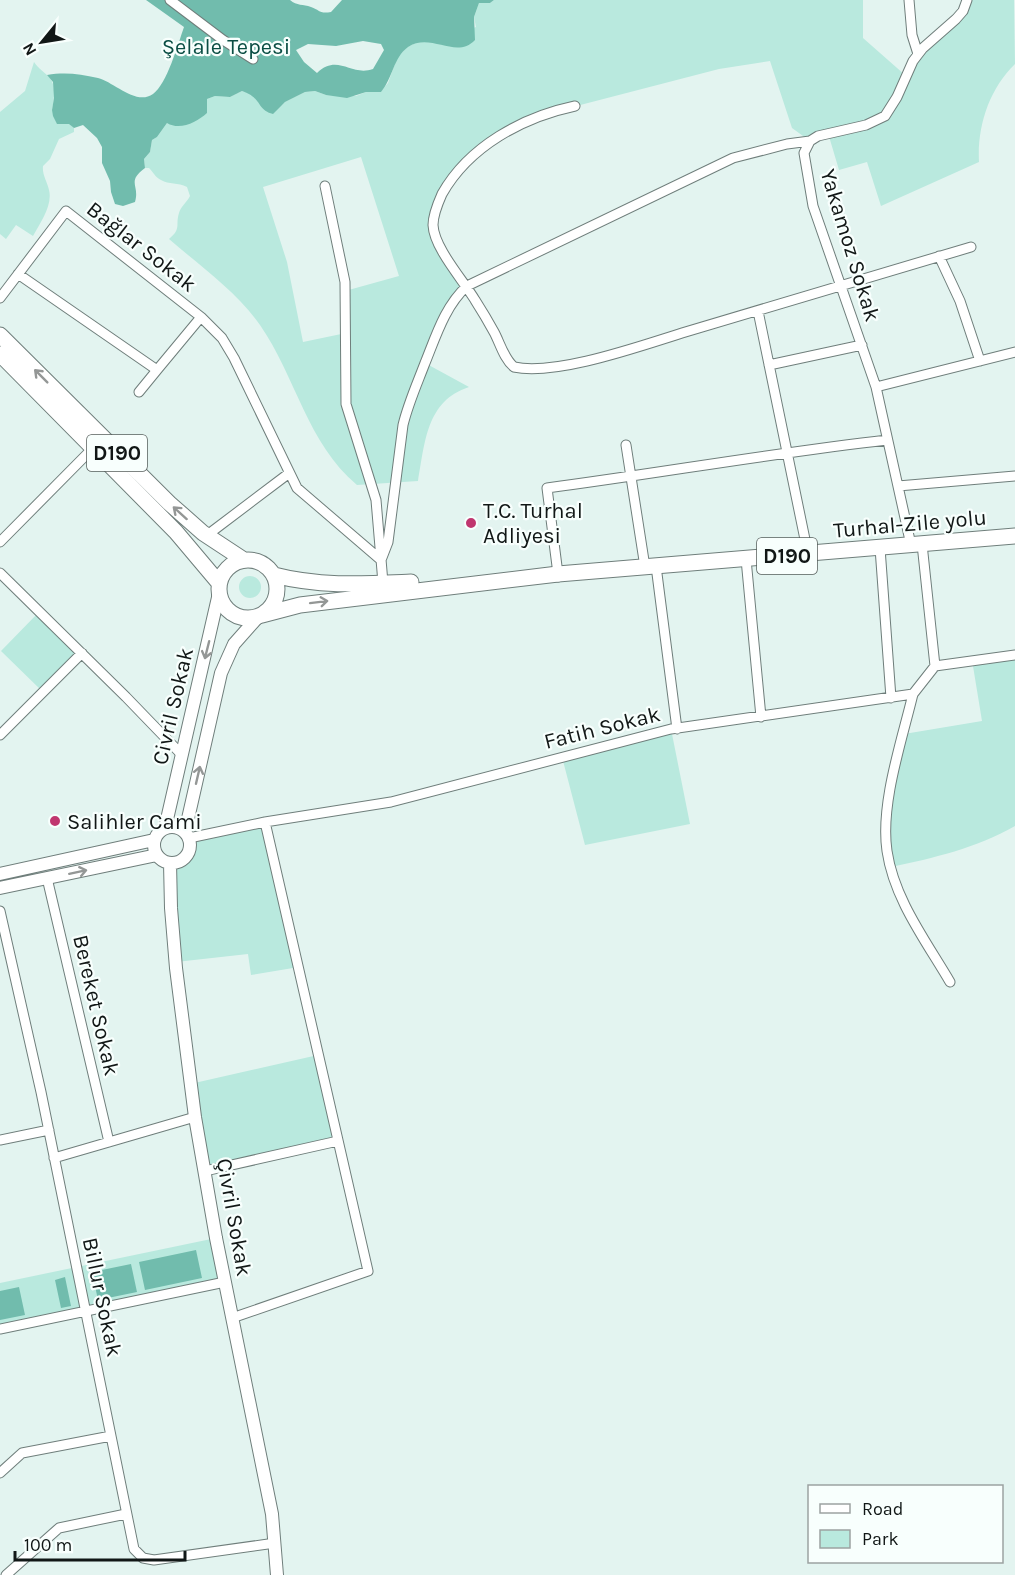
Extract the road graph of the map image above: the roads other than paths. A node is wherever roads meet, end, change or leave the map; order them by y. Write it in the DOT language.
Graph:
graph roads {
  1 [pos="170,0"];
  2 [pos="909,0"];
  3 [pos="967,0"];
  4 [pos="918,54"];
  5 [pos="253,59"];
  6 [pos="575,106"];
  7 [pos="810,141"];
  8 [pos="325,186"];
  9 [pos="971,247"];
  10 [pos="939,256"];
  11 [pos="18,274"];
  12 [pos="467,286"];
  13 [pos="841,286"];
  14 [pos="0,298"];
  15 [pos="758,311"];
  16 [pos="201,317"];
  17 [pos="0,335"];
  18 [pos="862,345"];
  19 [pos="1015,352"];
  20 [pos="0,354"];
  21 [pos="980,361"];
  22 [pos="769,365"];
  23 [pos="157,370"];
  24 [pos="876,387"];
  25 [pos="139,392"];
  26 [pos="887,440"];
  27 [pos="626,445"];
  28 [pos="93,448"];
  29 [pos="787,452"];
  30 [pos="288,474"];
  31 [pos="1015,476"];
  32 [pos="631,477"];
  33 [pos="898,486"];
  34 [pos="206,536"];
  35 [pos="1015,536"];
  36 [pos="0,542"];
  37 [pos="916,544"];
  38 [pos="880,548"];
  39 [pos="808,554"];
  40 [pos="746,559"];
  41 [pos="244,560"];
  42 [pos="381,560"];
  43 [pos="651,566"];
  44 [pos="0,573"];
  45 [pos="558,574"];
  46 [pos="274,575"];
  47 [pos="383,583"];
  48 [pos="219,588"];
  49 [pos="260,616"];
  50 [pos="82,653"];
  51 [pos="1015,655"];
  52 [pos="935,666"];
  53 [pos="913,694"];
  54 [pos="891,698"];
  55 [pos="761,717"];
  56 [pos="677,729"];
  57 [pos="0,735"];
  58 [pos="182,755"];
  59 [pos="265,822"];
  60 [pos="165,828"];
  61 [pos="187,836"];
  62 [pos="154,840"];
  63 [pos="157,855"];
  64 [pos="170,863"];
  65 [pos="0,874"];
  66 [pos="47,878"];
  67 [pos="0,888"];
  68 [pos="0,911"];
  69 [pos="950,982"];
  70 [pos="195,1117"];
  71 [pos="49,1130"];
  72 [pos="0,1140"];
  73 [pos="338,1141"];
  74 [pos="109,1142"];
  75 [pos="54,1158"];
  76 [pos="205,1171"];
  77 [pos="225,1282"];
  78 [pos="86,1311"];
  79 [pos="232,1318"];
  80 [pos="0,1329"];
  81 [pos="111,1436"];
  82 [pos="0,1473"];
  83 [pos="126,1514"];
  84 [pos="275,1543"];
  85 [pos="6,1575"];
  86 [pos="277,1575"];
  1 -- 5 [label="street"];
  2 -- 4 [label="street"];
  3 -- 4 [label="street, Yakamoz Sokak"];
  4 -- 7 [label="street, Yakamoz Sokak"];
  6 -- 12 [label="street"];
  7 -- 12 [label="street"];
  7 -- 13 [label="street, Yakamoz Sokak"];
  8 -- 42 [label="street"];
  9 -- 10 [label="street"];
  10 -- 13 [label="street"];
  10 -- 21 [label="street"];
  11 -- 14 [label="street, Bağlar Sokak"];
  11 -- 16 [label="street, Bağlar Sokak"];
  11 -- 23 [label="street"];
  12 -- 15 [label="street"];
  12 -- 42 [label="street"];
  13 -- 15 [label="street"];
  13 -- 18 [label="street, Yakamoz Sokak"];
  15 -- 22 [label="street"];
  16 -- 23 [label="street"];
  16 -- 30 [label="street, Bağlar Sokak"];
  34 -- 17 [label="main road, D190, one-way"];
  18 -- 22 [label="street"];
  18 -- 24 [label="street, Yakamoz Sokak"];
  19 -- 21 [label="street"];
  20 -- 28 [label="main road, D190"];
  21 -- 24 [label="street"];
  22 -- 29 [label="street"];
  23 -- 25 [label="street"];
  24 -- 26 [label="street, Yakamoz Sokak"];
  26 -- 29 [label="street"];
  26 -- 33 [label="street, Yakamoz Sokak"];
  27 -- 32 [label="street"];
  28 -- 36 [label="street"];
  28 -- 48 [label="main road, D190"];
  29 -- 32 [label="street"];
  29 -- 39 [label="street"];
  30 -- 34 [label="street"];
  30 -- 42 [label="street, Bağlar Sokak"];
  31 -- 33 [label="street"];
  32 -- 43 [label="street"];
  32 -- 45 [label="street"];
  33 -- 37 [label="street, Yakamoz Sokak"];
  34 -- 41 [label="main road, D190"];
  35 -- 37 [label="main road, Turhal-Zile yolu / D190"];
  37 -- 38 [label="main road, Turhal-Zile yolu / D190"];
  37 -- 52 [label="street, Yakamoz Sokak"];
  38 -- 39 [label="main road, Turhal-Zile yolu / D190"];
  38 -- 54 [label="street"];
  39 -- 40 [label="main road, Turhal-Zile yolu / D190"];
  40 -- 43 [label="main road, Turhal-Zile yolu / D190"];
  40 -- 55 [label="street"];
  41 -- 46 [label="main road"];
  41 -- 48 [label="main road"];
  42 -- 47 [label="street"];
  43 -- 45 [label="main road, Turhal-Zile yolu / D190"];
  43 -- 56 [label="street"];
  44 -- 50 [label="street"];
  45 -- 47 [label="main road, D190"];
  49 -- 45 [label="main road, D190, one-way"];
  46 -- 47 [label="main road, D190"];
  46 -- 49 [label="main road"];
  48 -- 49 [label="main road"];
  48 -- 58 [label="street, Civril Sokak, one-way"];
  61 -- 49 [label="street, Civril Sokak, one-way"];
  50 -- 57 [label="street"];
  50 -- 58 [label="street"];
  51 -- 52 [label="street"];
  52 -- 53 [label="street"];
  53 -- 54 [label="street, Fatih Sokak"];
  53 -- 69 [label="street"];
  54 -- 55 [label="street, Fatih Sokak"];
  55 -- 56 [label="street, Fatih Sokak"];
  56 -- 59 [label="street, Fatih Sokak"];
  58 -- 60 [label="street, Civril Sokak"];
  59 -- 61 [label="street, Fatih Sokak"];
  59 -- 73 [label="street"];
  60 -- 61 [label="street"];
  60 -- 62 [label="street"];
  61 -- 64 [label="street"];
  62 -- 63 [label="street"];
  62 -- 65 [label="street"];
  63 -- 64 [label="street"];
  66 -- 63 [label="street, one-way"];
  64 -- 70 [label="street, Çivril Sokak"];
  66 -- 67 [label="street"];
  66 -- 74 [label="street, Bereket Sokak"];
  68 -- 71 [label="street, Billur Sokak"];
  70 -- 74 [label="street"];
  70 -- 76 [label="street, Çivril Sokak"];
  71 -- 72 [label="street"];
  71 -- 75 [label="street, Billur Sokak"];
  73 -- 76 [label="street"];
  73 -- 79 [label="street"];
  74 -- 75 [label="street"];
  75 -- 78 [label="street, Billur Sokak"];
  76 -- 77 [label="street, Çivril Sokak"];
  77 -- 78 [label="street"];
  77 -- 79 [label="street, Çivril Sokak"];
  78 -- 80 [label="street"];
  78 -- 81 [label="street, Billur Sokak"];
  79 -- 84 [label="street, Çivril Sokak"];
  81 -- 82 [label="street"];
  81 -- 83 [label="street, Billur Sokak"];
  83 -- 84 [label="street, Billur Sokak"];
  83 -- 85 [label="street"];
  84 -- 86 [label="street, Çivril Sokak"];
}
